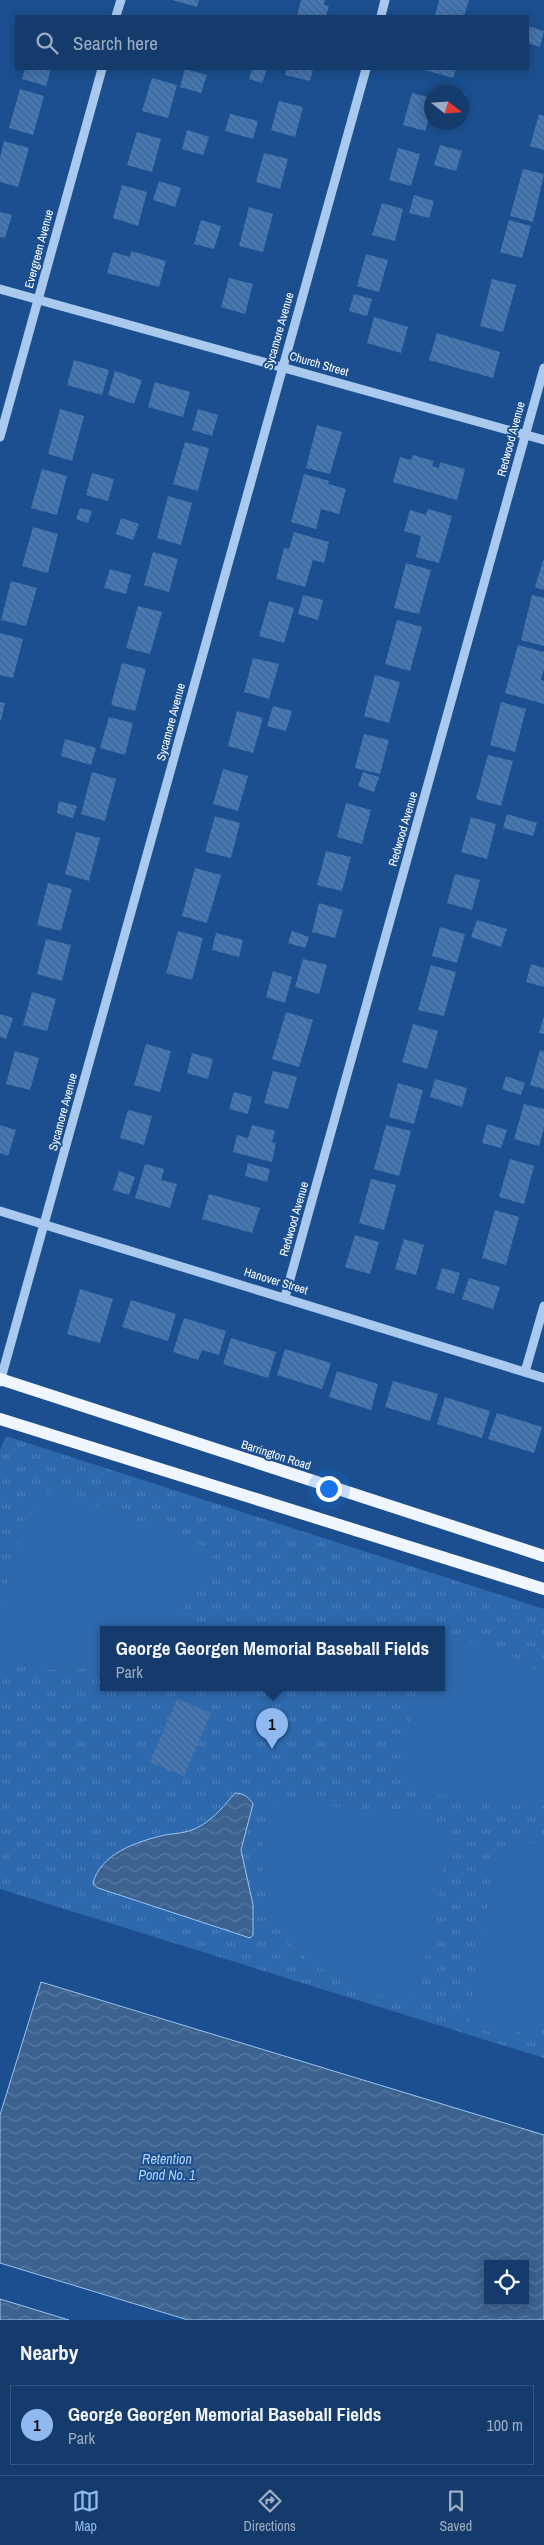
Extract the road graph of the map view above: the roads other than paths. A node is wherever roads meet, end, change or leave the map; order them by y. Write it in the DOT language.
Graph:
graph roads {
  1 [pos="121,0"];
  2 [pos="385,0"];
  3 [pos="116,15"];
  4 [pos="381,15"];
  5 [pos="102,70"];
  6 [pos="366,70"];
  7 [pos="0,289"];
  8 [pos="38,300"];
  9 [pos="282,367"];
  10 [pos="544,368"];
  11 [pos="526,435"];
  12 [pos="0,437"];
  13 [pos="544,440"];
  14 [pos="0,1211"];
  15 [pos="45,1225"];
  16 [pos="285,1297"];
  17 [pos="544,1306"];
  18 [pos="525,1372"];
  19 [pos="544,1378"];
  20 [pos="0,1380"];
  21 [pos="0,1419"];
  22 [pos="544,1556"];
  23 [pos="544,1589"];
  1 -- 3 [label="street"];
  2 -- 4 [label="street"];
  5 -- 8 [label="street, Evergreen Avenue"];
  6 -- 9 [label="street, Sycamore Avenue"];
  7 -- 8 [label="street, Church Street"];
  8 -- 9 [label="street, Church Street"];
  8 -- 12 [label="street, Evergreen Avenue"];
  9 -- 11 [label="street, Church Street"];
  9 -- 15 [label="street, Sycamore Avenue"];
  10 -- 11 [label="street, Redwood Avenue"];
  11 -- 13 [label="street, Church Street"];
  11 -- 16 [label="street, Redwood Avenue"];
  14 -- 15 [label="street, Hanover Street"];
  15 -- 16 [label="street, Hanover Street"];
  15 -- 20 [label="street, Sycamore Avenue"];
  16 -- 18 [label="street, Hanover Street"];
  17 -- 18 [label="street"];
  18 -- 19 [label="street, Hanover Street"];
  20 -- 22 [label="main road, Barrington Road"];
  21 -- 23 [label="main road"];
}
